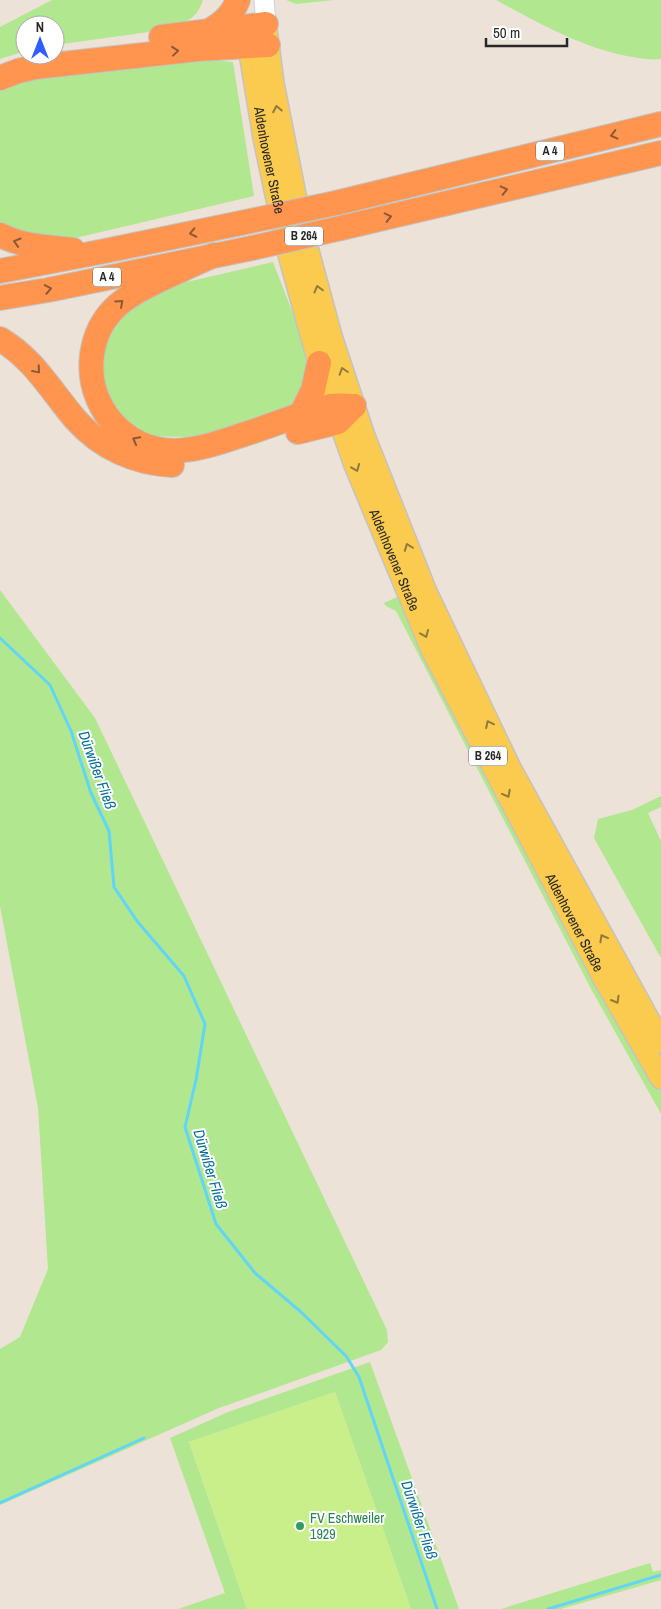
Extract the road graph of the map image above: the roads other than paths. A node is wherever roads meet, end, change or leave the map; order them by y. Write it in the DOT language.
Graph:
graph roads {
  1 [pos="238,0"];
  2 [pos="245,0"];
  3 [pos="264,0"];
  4 [pos="209,31"];
  5 [pos="258,36"];
  6 [pos="65,50"];
  7 [pos="15,59"];
  8 [pos="0,65"];
  9 [pos="0,78"];
  10 [pos="661,124"];
  11 [pos="661,153"];
  12 [pos="0,235"];
  13 [pos="100,252"];
  14 [pos="214,255"];
  15 [pos="0,271"];
  16 [pos="0,298"];
  17 [pos="0,340"];
  18 [pos="319,363"];
  19 [pos="342,411"];
  20 [pos="300,416"];
  21 [pos="661,1042"];
  22 [pos="661,1078"];
  1 -- 4 [label="highway"];
  2 -- 5 [label="main road, Aldenhovener Straße"];
  3 -- 5 [label="main road, Aldenhovener Straße"];
  4 -- 5 [label="highway"];
  4 -- 6 [label="highway"];
  9 -- 5 [label="highway, one-way"];
  5 -- 18 [label="main road, Aldenhovener Straße / B 264"];
  19 -- 5 [label="main road, Aldenhovener Straße / B 264, one-way"];
  7 -- 8 [label="highway"];
  10 -- 13 [label="highway, A 4, one-way, bridge"];
  14 -- 11 [label="highway, A 4, one-way, bridge"];
  13 -- 12 [label="highway, one-way"];
  13 -- 15 [label="highway, A 4"];
  16 -- 14 [label="highway, A 4, one-way"];
  20 -- 14 [label="highway, one-way"];
  17 -- 19 [label="highway, one-way"];
  18 -- 19 [label="main road, Aldenhovener Straße / B 264"];
  18 -- 20 [label="highway"];
  19 -- 20 [label="highway"];
  21 -- 19 [label="main road, Aldenhovener Straße / B 264, one-way"];
  19 -- 22 [label="main road, Aldenhovener Straße / B 264, one-way"];
}
